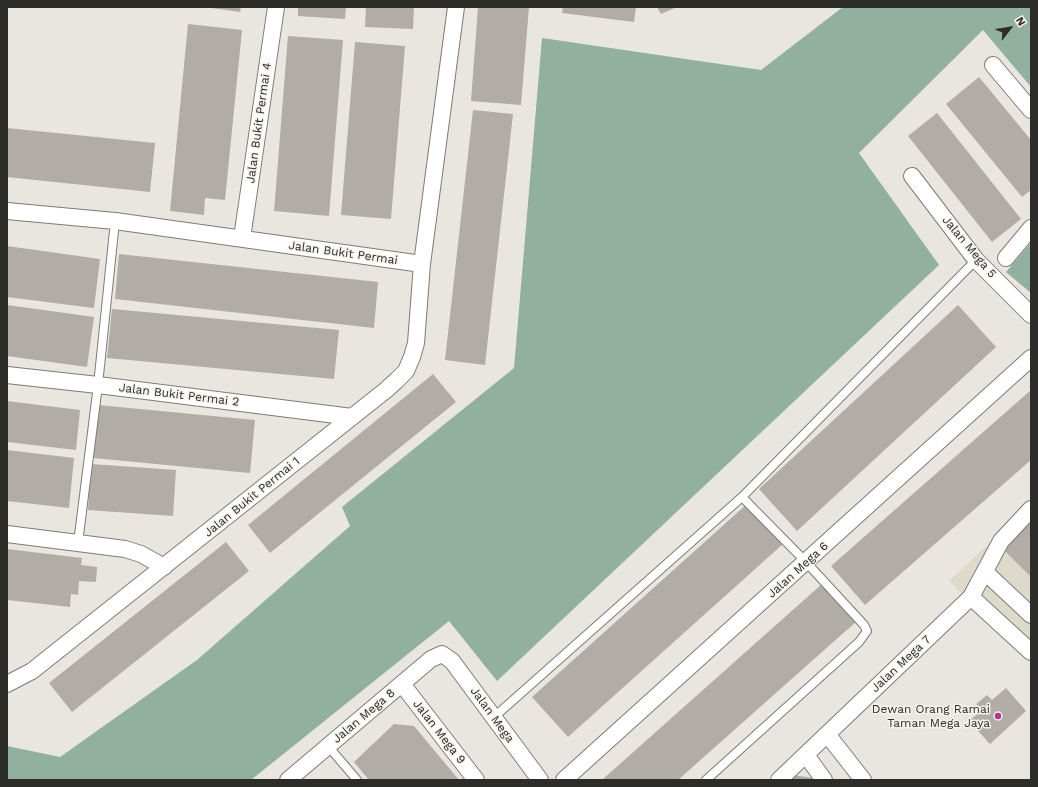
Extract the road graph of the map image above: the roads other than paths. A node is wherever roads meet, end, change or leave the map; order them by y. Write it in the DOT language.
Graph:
graph roads {
  1 [pos="276,7"];
  2 [pos="456,7"];
  3 [pos="993,65"];
  4 [pos="1031,110"];
  5 [pos="912,176"];
  6 [pos="7,211"];
  7 [pos="115,221"];
  8 [pos="1031,228"];
  9 [pos="242,238"];
  10 [pos="1006,258"];
  11 [pos="976,260"];
  12 [pos="422,264"];
  13 [pos="1031,315"];
  14 [pos="1031,358"];
  15 [pos="7,375"];
  16 [pos="98,385"];
  17 [pos="352,418"];
  18 [pos="742,497"];
  19 [pos="1031,509"];
  20 [pos="7,534"];
  21 [pos="78,543"];
  22 [pos="806,562"];
  23 [pos="164,567"];
  24 [pos="985,572"];
  25 [pos="972,598"];
  26 [pos="1031,615"];
  27 [pos="1031,652"];
  28 [pos="442,654"];
  29 [pos="7,684"];
  30 [pos="402,684"];
  31 [pos="493,718"];
  32 [pos="827,734"];
  33 [pos="328,746"];
  34 [pos="806,755"];
  35 [pos="288,780"];
  36 [pos="357,780"];
  37 [pos="476,780"];
  38 [pos="540,780"];
  39 [pos="564,780"];
  40 [pos="706,780"];
  41 [pos="779,780"];
  42 [pos="824,780"];
  43 [pos="863,780"];
  1 -- 9 [label="street, Jalan Bukit Permai 4"];
  2 -- 12 [label="street"];
  3 -- 4 [label="street"];
  5 -- 11 [label="street, Jalan Mega 5"];
  6 -- 7 [label="street, Jalan Bukit Permai"];
  7 -- 9 [label="street, Jalan Bukit Permai"];
  7 -- 16 [label="lane"];
  8 -- 10 [label="street"];
  9 -- 12 [label="street, Jalan Bukit Permai"];
  11 -- 13 [label="street, Jalan Mega 5"];
  11 -- 18 [label="lane"];
  12 -- 17 [label="street, Jalan Bukit Permai 1"];
  14 -- 22 [label="street, Jalan Mega 6"];
  15 -- 16 [label="street, Jalan Bukit Permai 2"];
  16 -- 17 [label="street, Jalan Bukit Permai 2"];
  16 -- 21 [label="lane"];
  17 -- 23 [label="street, Jalan Bukit Permai 1"];
  18 -- 22 [label="lane"];
  18 -- 31 [label="lane"];
  19 -- 24 [label="street, Jalan Mega 7"];
  20 -- 21 [label="street"];
  21 -- 23 [label="street"];
  22 -- 39 [label="street, Jalan Mega 6"];
  22 -- 40 [label="lane"];
  23 -- 29 [label="street, Jalan Bukit Permai 1"];
  24 -- 25 [label="street, Jalan Mega 7"];
  24 -- 26 [label="street"];
  25 -- 27 [label="street"];
  25 -- 32 [label="street, Jalan Mega 7"];
  28 -- 30 [label="street, Jalan Mega 8"];
  28 -- 31 [label="street, Jalan Mega"];
  30 -- 33 [label="street, Jalan Mega 8"];
  30 -- 37 [label="street, Jalan Mega 9"];
  31 -- 38 [label="street, Jalan Mega"];
  32 -- 34 [label="street, Jalan Mega 7"];
  32 -- 43 [label="street"];
  33 -- 35 [label="street, Jalan Mega 8"];
  33 -- 36 [label="lane"];
  34 -- 41 [label="street, Jalan Mega 7"];
  34 -- 42 [label="street"];
}
